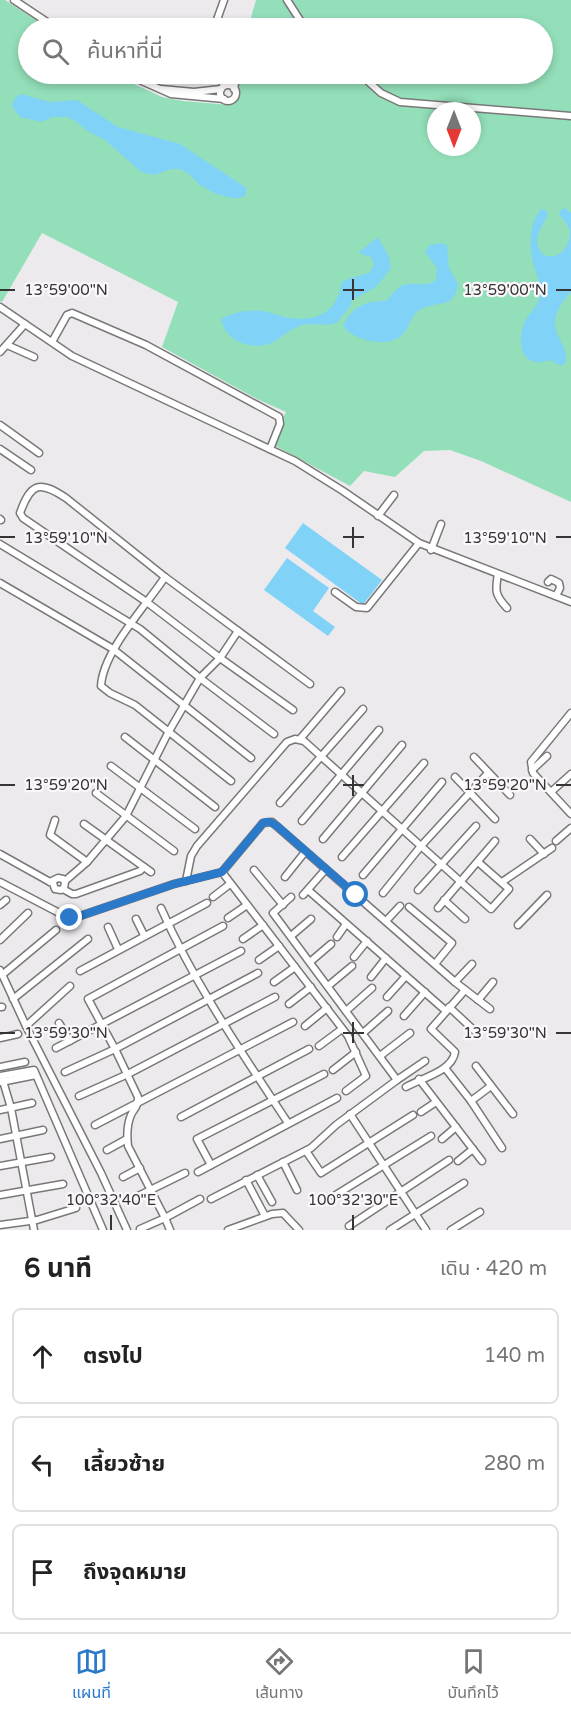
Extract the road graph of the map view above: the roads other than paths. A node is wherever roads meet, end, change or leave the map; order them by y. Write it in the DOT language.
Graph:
graph roads {
  1 [pos="14,0"];
  2 [pos="224,0"];
  3 [pos="287,0"];
  4 [pos="41,18"];
  5 [pos="218,18"];
  6 [pos="299,18"];
  7 [pos="147,84"];
  8 [pos="223,84"];
  9 [pos="235,84"];
  10 [pos="371,84"];
  11 [pos="222,88"];
  12 [pos="157,89"];
  13 [pos="234,89"];
  14 [pos="224,99"];
  15 [pos="571,116"];
  16 [pos="0,307"];
  17 [pos="25,324"];
  18 [pos="52,342"];
  19 [pos="7,345"];
  20 [pos="0,352"];
  21 [pos="34,357"];
  22 [pos="0,425"];
  23 [pos="0,449"];
  24 [pos="270,449"];
  25 [pos="39,453"];
  26 [pos="31,470"];
  27 [pos="393,495"];
  28 [pos="378,516"];
  29 [pos="441,524"];
  30 [pos="419,543"];
  31 [pos="0,544"];
  32 [pos="431,550"];
  33 [pos="498,574"];
  34 [pos="165,577"];
  35 [pos="548,582"];
  36 [pos="0,583"];
  37 [pos="335,592"];
  38 [pos="555,596"];
  39 [pos="571,602"];
  40 [pos="148,603"];
  41 [pos="507,608"];
  42 [pos="131,624"];
  43 [pos="238,631"];
  44 [pos="113,649"];
  45 [pos="220,658"];
  46 [pos="200,678"];
  47 [pos="310,684"];
  48 [pos="340,691"];
  49 [pos="184,706"];
  50 [pos="363,709"];
  51 [pos="293,710"];
  52 [pos="571,713"];
  53 [pos="379,730"];
  54 [pos="168,733"];
  55 [pos="274,734"];
  56 [pos="124,737"];
  57 [pos="300,739"];
  58 [pos="402,745"];
  59 [pos="547,756"];
  60 [pos="322,757"];
  61 [pos="474,757"];
  62 [pos="251,758"];
  63 [pos="155,761"];
  64 [pos="424,763"];
  65 [pos="111,766"];
  66 [pos="532,770"];
  67 [pos="488,773"];
  68 [pos="571,774"];
  69 [pos="341,776"];
  70 [pos="455,777"];
  71 [pos="231,781"];
  72 [pos="442,782"];
  73 [pos="141,788"];
  74 [pos="470,791"];
  75 [pos="551,792"];
  76 [pos="96,793"];
  77 [pos="361,794"];
  78 [pos="510,795"];
  79 [pos="280,802"];
  80 [pos="215,807"];
  81 [pos="383,810"];
  82 [pos="571,814"];
  83 [pos="126,816"];
  84 [pos="495,819"];
  85 [pos="55,820"];
  86 [pos="302,821"];
  87 [pos="84,824"];
  88 [pos="476,826"];
  89 [pos="403,828"];
  90 [pos="571,828"];
  91 [pos="195,829"];
  92 [pos="530,839"];
  93 [pos="107,840"];
  94 [pos="323,840"];
  95 [pos="495,841"];
  96 [pos="556,841"];
  97 [pos="422,846"];
  98 [pos="552,848"];
  99 [pos="174,851"];
  100 [pos="305,852"];
  101 [pos="0,854"];
  102 [pos="544,854"];
  103 [pos="342,857"];
  104 [pos="87,862"];
  105 [pos="478,862"];
  106 [pos="441,864"];
  107 [pos="254,870"];
  108 [pos="325,870"];
  109 [pos="222,872"];
  110 [pos="363,874"];
  111 [pos="285,877"];
  112 [pos="64,881"];
  113 [pos="186,881"];
  114 [pos="461,881"];
  115 [pos="0,882"];
  116 [pos="50,882"];
  117 [pos="502,882"];
  118 [pos="230,884"];
  119 [pos="63,889"];
  120 [pos="418,890"];
  121 [pos="382,893"];
  122 [pos="547,895"];
  123 [pos="213,897"];
  124 [pos="291,897"];
  125 [pos="6,900"];
  126 [pos="444,900"];
  127 [pos="207,903"];
  128 [pos="283,904"];
  129 [pos="0,905"];
  130 [pos="247,905"];
  131 [pos="400,906"];
  132 [pos="409,907"];
  133 [pos="161,908"];
  134 [pos="438,908"];
  135 [pos="28,913"];
  136 [pos="228,918"];
  137 [pos="136,919"];
  138 [pos="311,919"];
  139 [pos="465,919"];
  140 [pos="386,921"];
  141 [pos="168,923"];
  142 [pos="346,924"];
  143 [pos="263,925"];
  144 [pos="518,925"];
  145 [pos="223,926"];
  146 [pos="108,927"];
  147 [pos="56,930"];
  148 [pos="144,935"];
  149 [pos="291,936"];
  150 [pos="337,937"];
  151 [pos="88,939"];
  152 [pos="243,939"];
  153 [pos="0,940"];
  154 [pos="367,941"];
  155 [pos="331,944"];
  156 [pos="279,946"];
  157 [pos="118,949"];
  158 [pos="180,950"];
  159 [pos="241,951"];
  160 [pos="354,957"];
  161 [pos="386,958"];
  162 [pos="259,960"];
  163 [pos="310,962"];
  164 [pos="435,964"];
  165 [pos="472,964"];
  166 [pos="352,966"];
  167 [pos="295,967"];
  168 [pos="80,970"];
  169 [pos="1,973"];
  170 [pos="258,974"];
  171 [pos="195,975"];
  172 [pos="406,976"];
  173 [pos="371,977"];
  174 [pos="274,982"];
  175 [pos="455,982"];
  176 [pos="493,982"];
  177 [pos="70,986"];
  178 [pos="328,986"];
  179 [pos="311,987"];
  180 [pos="372,988"];
  181 [pos="465,990"];
  182 [pos="425,992"];
  183 [pos="275,997"];
  184 [pos="387,997"];
  185 [pos="13,999"];
  186 [pos="207,1000"];
  187 [pos="478,1000"];
  188 [pos="289,1004"];
  189 [pos="327,1008"];
  190 [pos="447,1009"];
  191 [pos="490,1009"];
  192 [pos="346,1011"];
  193 [pos="388,1011"];
  194 [pos="404,1016"];
  195 [pos="293,1022"];
  196 [pos="59,1023"];
  197 [pos="102,1024"];
  198 [pos="223,1024"];
  199 [pos="26,1026"];
  200 [pos="305,1026"];
  201 [pos="342,1029"];
  202 [pos="410,1033"];
  203 [pos="477,1033"];
  204 [pos="18,1034"];
  205 [pos="363,1034"];
  206 [pos="0,1038"];
  207 [pos="70,1041"];
  208 [pos="319,1046"];
  209 [pos="56,1048"];
  210 [pos="115,1049"];
  211 [pos="309,1049"];
  212 [pos="240,1050"];
  213 [pos="356,1052"];
  214 [pos="380,1056"];
  215 [pos="425,1061"];
  216 [pos="25,1062"];
  217 [pos="476,1066"];
  218 [pos="0,1067"];
  219 [pos="445,1068"];
  220 [pos="333,1070"];
  221 [pos="65,1072"];
  222 [pos="128,1074"];
  223 [pos="324,1074"];
  224 [pos="257,1076"];
  225 [pos="419,1079"];
  226 [pos="1,1080"];
  227 [pos="397,1080"];
  228 [pos="491,1086"];
  229 [pos="406,1087"];
  230 [pos="346,1091"];
  231 [pos="79,1096"];
  232 [pos="337,1098"];
  233 [pos="273,1100"];
  234 [pos="471,1101"];
  235 [pos="436,1102"];
  236 [pos="32,1103"];
  237 [pos="139,1104"];
  238 [pos="11,1108"];
  239 [pos="0,1110"];
  240 [pos="421,1112"];
  241 [pos="350,1114"];
  242 [pos="413,1114"];
  243 [pos="513,1114"];
  244 [pos="181,1117"];
  245 [pos="288,1124"];
  246 [pos="95,1125"];
  247 [pos="456,1127"];
  248 [pos="43,1130"];
  249 [pos="16,1136"];
  250 [pos="431,1136"];
  251 [pos="0,1139"];
  252 [pos="127,1139"];
  253 [pos="442,1139"];
  254 [pos="369,1143"];
  255 [pos="502,1148"];
  256 [pos="473,1149"];
  257 [pos="107,1150"];
  258 [pos="306,1151"];
  259 [pos="51,1157"];
  260 [pos="449,1161"];
  261 [pos="458,1161"];
  262 [pos="482,1161"];
  263 [pos="21,1162"];
  264 [pos="283,1162"];
  265 [pos="211,1164"];
  266 [pos="383,1165"];
  267 [pos="0,1166"];
  268 [pos="140,1168"];
  269 [pos="198,1172"];
  270 [pos="184,1173"];
  271 [pos="256,1175"];
  272 [pos="123,1177"];
  273 [pos="246,1180"];
  274 [pos="464,1183"];
  275 [pos="63,1184"];
  276 [pos="151,1189"];
  277 [pos="26,1190"];
  278 [pos="297,1190"];
  279 [pos="401,1192"];
  280 [pos="0,1195"];
  281 [pos="334,1196"];
  282 [pos="132,1199"];
  283 [pos="200,1199"];
  284 [pos="211,1199"];
  285 [pos="272,1202"];
  286 [pos="76,1208"];
  287 [pos="480,1212"];
  288 [pos="416,1214"];
  289 [pos="265,1216"];
  290 [pos="165,1218"];
  291 [pos="32,1220"];
  292 [pos="0,1225"];
  293 [pos="349,1226"];
  294 [pos="140,1229"];
  295 [pos="34,1230"];
  296 [pos="103,1230"];
  297 [pos="127,1230"];
  298 [pos="170,1230"];
  299 [pos="228,1230"];
  300 [pos="299,1230"];
  301 [pos="390,1230"];
  302 [pos="426,1230"];
  303 [pos="451,1230"];
  1 -- 4 [label="street"];
  2 -- 5 [label="street"];
  3 -- 6 [label="street"];
  7 -- 12 [label="street"];
  8 -- 11 [label="street"];
  9 -- 13 [label="street"];
  10 -- 15 [label="street"];
  11 -- 12 [label="street"];
  11 -- 13 [label="street"];
  11 -- 14 [label="street"];
  12 -- 14 [label="street"];
  13 -- 14 [label="street"];
  16 -- 17 [label="street"];
  17 -- 18 [label="street"];
  17 -- 19 [label="street"];
  18 -- 24 [label="street"];
  18 -- 24 [label="street"];
  19 -- 20 [label="street"];
  19 -- 21 [label="street"];
  22 -- 25 [label="street"];
  23 -- 26 [label="street"];
  24 -- 28 [label="street"];
  27 -- 28 [label="street"];
  28 -- 30 [label="street"];
  29 -- 32 [label="street"];
  30 -- 32 [label="street"];
  30 -- 37 [label="street"];
  31 -- 42 [label="street"];
  32 -- 33 [label="street"];
  33 -- 38 [label="street"];
  33 -- 41 [label="street"];
  34 -- 40 [label="street"];
  34 -- 40 [label="street"];
  34 -- 43 [label="street"];
  35 -- 38 [label="street"];
  36 -- 44 [label="street"];
  38 -- 39 [label="street"];
  40 -- 42 [label="street"];
  40 -- 45 [label="street"];
  42 -- 44 [label="street"];
  42 -- 46 [label="street"];
  43 -- 45 [label="street"];
  43 -- 47 [label="street"];
  44 -- 49 [label="street"];
  44 -- 54 [label="street"];
  45 -- 46 [label="street"];
  45 -- 51 [label="street"];
  46 -- 49 [label="street"];
  46 -- 55 [label="street"];
  48 -- 57 [label="street"];
  49 -- 54 [label="street"];
  49 -- 62 [label="street"];
  50 -- 60 [label="street"];
  52 -- 66 [label="street"];
  53 -- 69 [label="street"];
  54 -- 63 [label="street"];
  54 -- 71 [label="street"];
  56 -- 63 [label="street"];
  57 -- 60 [label="street"];
  57 -- 113 [label="street"];
  58 -- 77 [label="street"];
  59 -- 66 [label="street"];
  60 -- 69 [label="street"];
  60 -- 79 [label="street"];
  61 -- 67 [label="street"];
  63 -- 73 [label="street"];
  63 -- 80 [label="street"];
  64 -- 81 [label="street"];
  65 -- 73 [label="street"];
  66 -- 75 [label="street"];
  67 -- 74 [label="street"];
  67 -- 78 [label="street"];
  68 -- 75 [label="street"];
  69 -- 77 [label="street"];
  69 -- 86 [label="street"];
  70 -- 74 [label="street"];
  72 -- 89 [label="street"];
  73 -- 83 [label="street"];
  73 -- 91 [label="street"];
  74 -- 84 [label="street"];
  74 -- 97 [label="street"];
  75 -- 82 [label="street"];
  76 -- 83 [label="street"];
  77 -- 81 [label="street"];
  77 -- 94 [label="street"];
  81 -- 89 [label="street"];
  81 -- 103 [label="street"];
  83 -- 93 [label="street"];
  83 -- 99 [label="street"];
  85 -- 104 [label="street"];
  87 -- 93 [label="street"];
  88 -- 106 [label="street"];
  89 -- 97 [label="street"];
  89 -- 110 [label="street"];
  90 -- 96 [label="street"];
  92 -- 102 [label="street"];
  93 -- 104 [label="street"];
  93 -- 119 [label="street"];
  95 -- 105 [label="street"];
  97 -- 106 [label="street"];
  97 -- 121 [label="street"];
  98 -- 102 [label="street"];
  100 -- 108 [label="street"];
  100 -- 109 [label="street"];
  100 -- 111 [label="street"];
  101 -- 116 [label="street"];
  102 -- 117 [label="street"];
  104 -- 112 [label="street"];
  105 -- 114 [label="street"];
  105 -- 117 [label="street"];
  106 -- 114 [label="street"];
  106 -- 120 [label="street"];
  107 -- 128 [label="street"];
  108 -- 140 [label="street"];
  108 -- 142 [label="street"];
  109 -- 113 [label="street"];
  109 -- 118 [label="street"];
  112 -- 116 [label="street"];
  112 -- 119 [label="street"];
  113 -- 115 [label="street"];
  114 -- 117 [label="street"];
  114 -- 126 [label="street"];
  116 -- 119 [label="street"];
  118 -- 123 [label="street"];
  118 -- 130 [label="street"];
  122 -- 144 [label="street"];
  124 -- 128 [label="street"];
  125 -- 129 [label="street"];
  126 -- 134 [label="street"];
  126 -- 139 [label="street"];
  127 -- 141 [label="street"];
  128 -- 149 [label="street"];
  130 -- 136 [label="street"];
  130 -- 143 [label="street"];
  131 -- 140 [label="street"];
  132 -- 164 [label="street"];
  133 -- 141 [label="street"];
  135 -- 153 [label="street"];
  137 -- 148 [label="street"];
  138 -- 149 [label="street"];
  140 -- 164 [label="street"];
  141 -- 148 [label="street"];
  141 -- 158 [label="street"];
  142 -- 150 [label="street"];
  142 -- 154 [label="street"];
  143 -- 152 [label="street"];
  143 -- 156 [label="street"];
  145 -- 158 [label="street"];
  146 -- 157 [label="street"];
  147 -- 169 [label="street"];
  148 -- 157 [label="street"];
  149 -- 163 [label="street"];
  151 -- 185 [label="street"];
  154 -- 160 [label="street"];
  154 -- 161 [label="street"];
  155 -- 163 [label="street"];
  156 -- 162 [label="street"];
  156 -- 167 [label="street"];
  157 -- 168 [label="street"];
  158 -- 171 [label="street"];
  158 -- 197 [label="street"];
  159 -- 171 [label="street"];
  161 -- 172 [label="street"];
  161 -- 173 [label="street"];
  163 -- 178 [label="street"];
  164 -- 175 [label="street"];
  165 -- 175 [label="street"];
  166 -- 178 [label="street"];
  167 -- 174 [label="street"];
  167 -- 179 [label="street"];
  169 -- 185 [label="street"];
  170 -- 186 [label="street"];
  171 -- 186 [label="street"];
  171 -- 197 [label="street"];
  172 -- 182 [label="street"];
  172 -- 184 [label="street"];
  175 -- 181 [label="street"];
  176 -- 187 [label="street"];
  177 -- 199 [label="street"];
  178 -- 192 [label="street"];
  179 -- 188 [label="street"];
  179 -- 189 [label="street"];
  180 -- 192 [label="street"];
  181 -- 187 [label="street"];
  181 -- 190 [label="street"];
  182 -- 190 [label="street"];
  182 -- 194 [label="street"];
  183 -- 198 [label="street"];
  185 -- 199 [label="street"];
  186 -- 198 [label="street"];
  186 -- 210 [label="street"];
  187 -- 191 [label="street"];
  189 -- 200 [label="street"];
  189 -- 201 [label="street"];
  190 -- 203 [label="street"];
  190 -- 219 [label="street"];
  192 -- 205 [label="street"];
  193 -- 205 [label="street"];
  195 -- 212 [label="street"];
  196 -- 207 [label="street"];
  197 -- 207 [label="street"];
  197 -- 210 [label="street"];
  198 -- 212 [label="street"];
  198 -- 222 [label="street"];
  199 -- 297 [label="street"];
  201 -- 208 [label="street"];
  201 -- 213 [label="street"];
  202 -- 214 [label="street"];
  204 -- 206 [label="street"];
  205 -- 214 [label="street"];
  207 -- 209 [label="street"];
  210 -- 221 [label="street"];
  210 -- 222 [label="street"];
  211 -- 224 [label="street"];
  212 -- 224 [label="street"];
  212 -- 237 [label="street"];
  213 -- 220 [label="street"];
  213 -- 230 [label="street"];
  214 -- 227 [label="street"];
  215 -- 227 [label="street"];
  216 -- 218 [label="street"];
  217 -- 228 [label="street"];
  219 -- 225 [label="street"];
  219 -- 234 [label="street"];
  222 -- 231 [label="street"];
  222 -- 237 [label="street"];
  223 -- 233 [label="street"];
  224 -- 233 [label="street"];
  224 -- 244 [label="street"];
  225 -- 229 [label="street"];
  225 -- 235 [label="street"];
  226 -- 238 [label="street"];
  226 -- 296 [label="street"];
  227 -- 241 [label="street"];
  228 -- 234 [label="street"];
  228 -- 243 [label="street"];
  232 -- 245 [label="street"];
  233 -- 245 [label="street"];
  233 -- 265 [label="street"];
  234 -- 255 [label="street"];
  235 -- 240 [label="street"];
  235 -- 247 [label="street"];
  236 -- 238 [label="street"];
  237 -- 246 [label="street"];
  237 -- 252 [label="street"];
  238 -- 239 [label="street"];
  238 -- 249 [label="street"];
  241 -- 254 [label="street"];
  241 -- 258 [label="street"];
  242 -- 254 [label="street"];
  245 -- 265 [label="street"];
  247 -- 253 [label="street"];
  247 -- 256 [label="street"];
  248 -- 249 [label="street"];
  249 -- 251 [label="street"];
  249 -- 263 [label="street"];
  250 -- 266 [label="street"];
  252 -- 257 [label="street"];
  252 -- 268 [label="street"];
  254 -- 258 [label="street"];
  254 -- 266 [label="street"];
  256 -- 261 [label="street"];
  256 -- 262 [label="street"];
  258 -- 264 [label="street"];
  259 -- 263 [label="street"];
  260 -- 279 [label="street"];
  263 -- 267 [label="street"];
  263 -- 277 [label="street"];
  264 -- 271 [label="street"];
  264 -- 278 [label="street"];
  265 -- 269 [label="street"];
  266 -- 279 [label="street"];
  266 -- 281 [label="street"];
  268 -- 272 [label="street"];
  268 -- 276 [label="street"];
  270 -- 276 [label="street"];
  271 -- 273 [label="street"];
  271 -- 285 [label="street"];
  273 -- 284 [label="street"];
  273 -- 289 [label="street"];
  274 -- 288 [label="street"];
  275 -- 277 [label="street"];
  276 -- 282 [label="street"];
  276 -- 290 [label="street"];
  277 -- 280 [label="street"];
  277 -- 291 [label="street"];
  279 -- 288 [label="street"];
  279 -- 293 [label="street"];
  283 -- 290 [label="street"];
  286 -- 291 [label="street"];
  287 -- 303 [label="street"];
  288 -- 301 [label="street"];
  288 -- 302 [label="street"];
  289 -- 299 [label="street"];
  289 -- 300 [label="street"];
  290 -- 294 [label="street"];
  290 -- 298 [label="street"];
  291 -- 292 [label="street"];
  291 -- 295 [label="street"];
}
